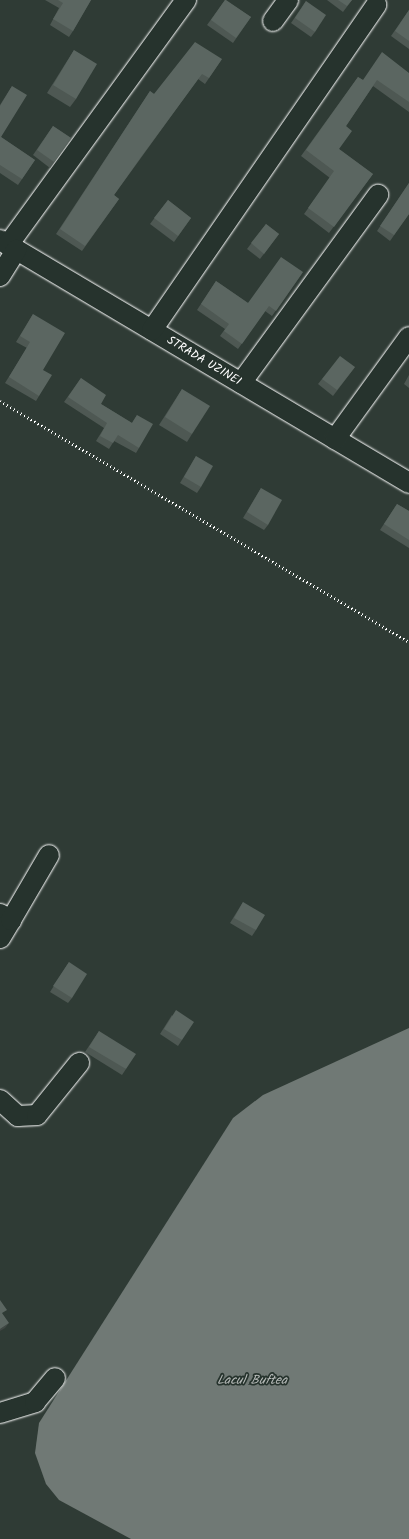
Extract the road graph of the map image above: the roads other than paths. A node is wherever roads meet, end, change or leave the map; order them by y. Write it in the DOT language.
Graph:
graph roads {
  1 [pos="186,0"];
  2 [pos="288,0"];
  3 [pos="376,5"];
  4 [pos="273,21"];
  5 [pos="378,195"];
  6 [pos="8,245"];
  7 [pos="0,276"];
  8 [pos="152,330"];
  9 [pos="409,337"];
  10 [pos="241,383"];
  11 [pos="335,439"];
  12 [pos="409,483"];
  13 [pos="49,855"];
  14 [pos="5,917"];
  15 [pos="0,938"];
  16 [pos="79,1063"];
  17 [pos="0,1100"];
  18 [pos="55,1378"];
  19 [pos="0,1413"];
  1 -- 6 [label="street"];
  2 -- 4 [label="street"];
  3 -- 8 [label="street"];
  5 -- 10 [label="street"];
  6 -- 7 [label="street"];
  6 -- 8 [label="street, STRADA UZINEI"];
  8 -- 10 [label="street, STRADA UZINEI"];
  9 -- 11 [label="street"];
  10 -- 11 [label="street, STRADA UZINEI"];
  11 -- 12 [label="street, STRADA UZINEI"];
  13 -- 14 [label="street"];
  14 -- 15 [label="street"];
  16 -- 17 [label="street"];
  18 -- 19 [label="street"];
}
